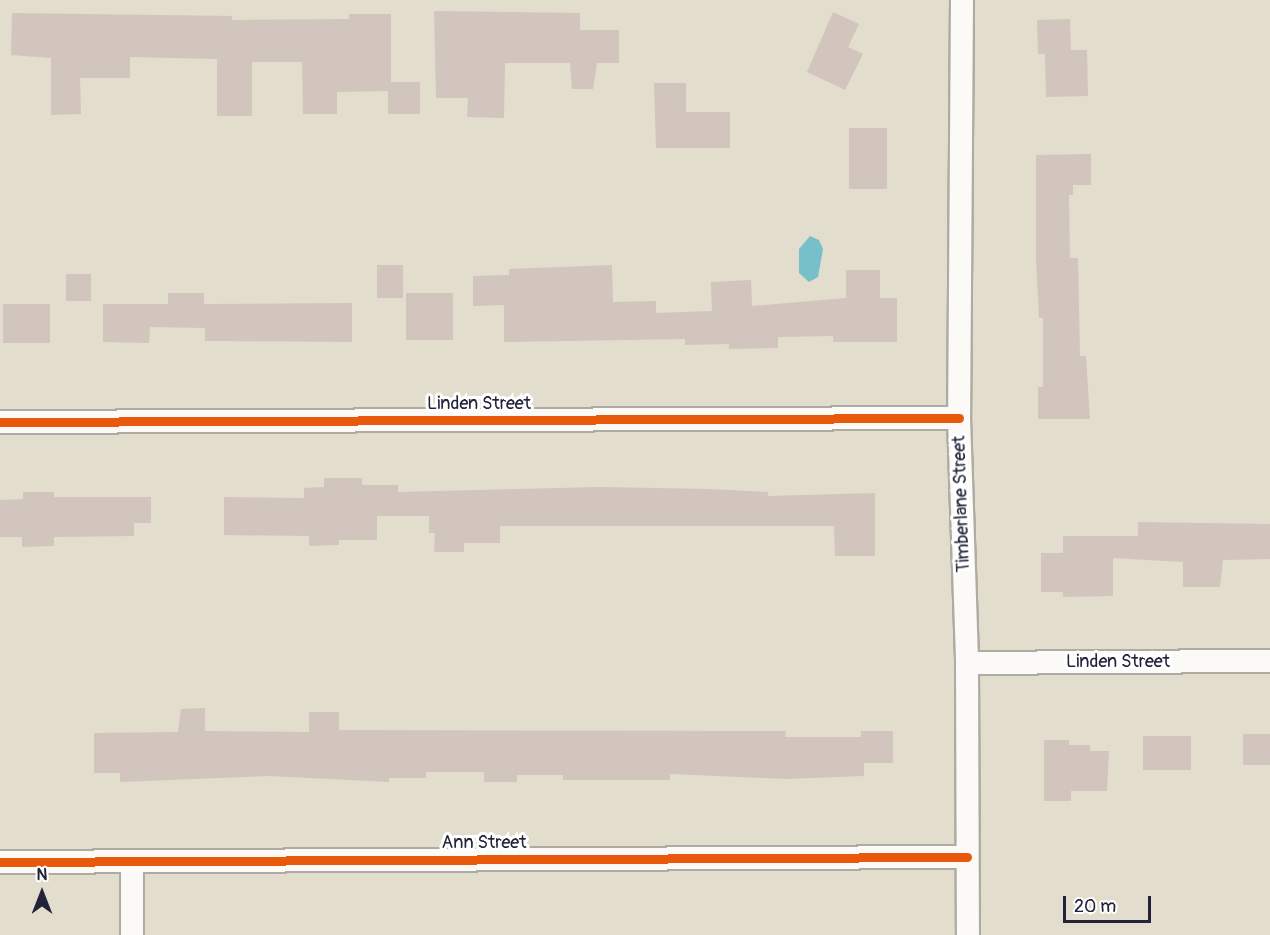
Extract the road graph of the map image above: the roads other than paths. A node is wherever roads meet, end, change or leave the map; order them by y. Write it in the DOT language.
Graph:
graph roads {
  1 [pos="962,0"];
  2 [pos="959,418"];
  3 [pos="0,422"];
  4 [pos="1270,661"];
  5 [pos="967,663"];
  6 [pos="967,857"];
  7 [pos="0,862"];
  8 [pos="132,862"];
  9 [pos="132,935"];
  10 [pos="968,935"];
  1 -- 2 [label="street, Timberlane Street"];
  2 -- 3 [label="street, Linden Street"];
  2 -- 5 [label="street, Timberlane Street"];
  4 -- 5 [label="street, Linden Street"];
  5 -- 6 [label="street, Timberlane Street"];
  6 -- 8 [label="street, Ann Street"];
  6 -- 10 [label="street, Timberlane Street"];
  7 -- 8 [label="street, Ann Street"];
  8 -- 9 [label="street"];
}
